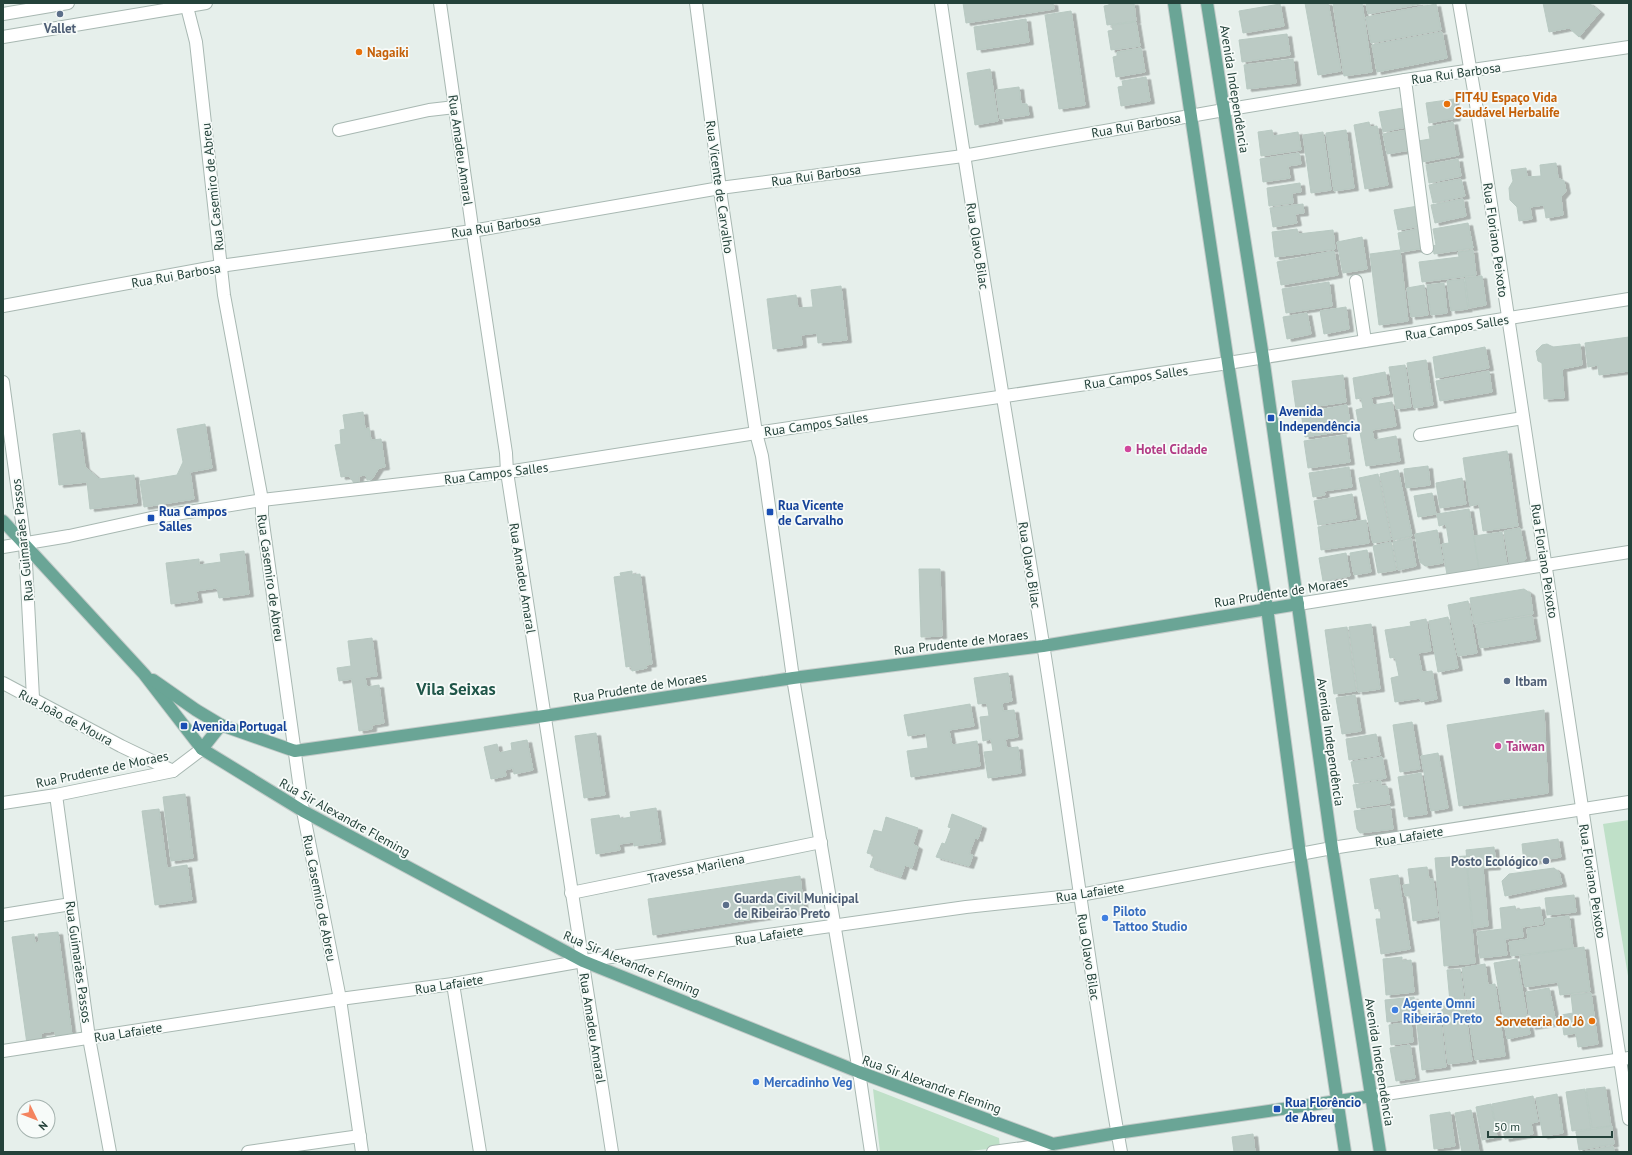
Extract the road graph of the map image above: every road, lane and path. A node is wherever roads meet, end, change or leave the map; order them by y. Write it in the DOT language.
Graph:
graph roads {
  1 [pos="68,3"];
  2 [pos="206,3"];
  3 [pos="440,3"];
  4 [pos="696,3"];
  5 [pos="941,3"];
  6 [pos="1174,3"];
  7 [pos="1207,3"];
  8 [pos="1459,3"];
  9 [pos="186,4"];
  10 [pos="3,14"];
  11 [pos="3,37"];
  12 [pos="1629,47"];
  13 [pos="1471,71"];
  14 [pos="1405,80"];
  15 [pos="455,107"];
  16 [pos="1224,110"];
  17 [pos="1191,116"];
  18 [pos="339,130"];
  19 [pos="964,156"];
  20 [pos="720,188"];
  21 [pos="472,230"];
  22 [pos="1426,248"];
  23 [pos="220,266"];
  24 [pos="1356,281"];
  25 [pos="1629,299"];
  26 [pos="3,306"];
  27 [pos="1508,319"];
  28 [pos="1365,341"];
  29 [pos="1263,357"];
  30 [pos="1228,363"];
  31 [pos="3,382"];
  32 [pos="1002,396"];
  33 [pos="1523,418"];
  34 [pos="756,433"];
  35 [pos="1420,435"];
  36 [pos="507,472"];
  37 [pos="262,500"];
  38 [pos="3,521"];
  39 [pos="25,544"];
  40 [pos="3,547"];
  41 [pos="1629,552"];
  42 [pos="1546,565"];
  43 [pos="1298,604"];
  44 [pos="1267,608"];
  45 [pos="1043,646"];
  46 [pos="144,674"];
  47 [pos="793,678"];
  48 [pos="3,683"];
  49 [pos="33,698"];
  50 [pos="544,716"];
  51 [pos="221,725"];
  52 [pos="202,749"];
  53 [pos="295,751"];
  54 [pos="173,772"];
  55 [pos="56,795"];
  56 [pos="1629,802"];
  57 [pos="3,803"];
  58 [pos="1582,809"];
  59 [pos="303,811"];
  60 [pos="821,842"];
  61 [pos="1332,848"];
  62 [pos="1300,854"];
  63 [pos="571,893"];
  64 [pos="1080,895"];
  65 [pos="71,904"];
  66 [pos="3,915"];
  67 [pos="834,925"];
  68 [pos="583,961"];
  69 [pos="453,984"];
  70 [pos="340,1000"];
  71 [pos="89,1038"];
  72 [pos="3,1051"];
  73 [pos="1625,1059"];
  74 [pos="859,1072"];
  75 [pos="1372,1096"];
  76 [pos="1338,1101"];
  77 [pos="1629,1119"];
  78 [pos="1117,1133"];
  79 [pos="360,1136"];
  80 [pos="1053,1144"];
  81 [pos="110,1152"];
  82 [pos="248,1152"];
  83 [pos="362,1152"];
  84 [pos="480,1152"];
  85 [pos="612,1152"];
  86 [pos="871,1152"];
  87 [pos="992,1152"];
  88 [pos="1120,1152"];
  89 [pos="1345,1152"];
  90 [pos="1380,1152"];
  1 -- 10 [label="street"];
  2 -- 9 [label="street"];
  3 -- 15 [label="street, Rua Amadeu Amaral"];
  4 -- 20 [label="street, Rua Vicente de Carvalho"];
  5 -- 19 [label="street, Rua Olavo Bilac"];
  6 -- 17 [label="main road"];
  7 -- 16 [label="main road, Avenida Independência"];
  8 -- 13 [label="street, Rua Floriano Peixoto"];
  9 -- 11 [label="street"];
  9 -- 23 [label="street, Rua Casemiro de Abreu"];
  12 -- 13 [label="street, Rua Rui Barbosa"];
  13 -- 14 [label="street, Rua Rui Barbosa"];
  13 -- 27 [label="street, Rua Floriano Peixoto"];
  14 -- 16 [label="street, Rua Rui Barbosa"];
  14 -- 22 [label="street"];
  15 -- 18 [label="street"];
  15 -- 21 [label="street, Rua Amadeu Amaral"];
  16 -- 17 [label="street, Rua Rui Barbosa"];
  16 -- 29 [label="main road, Avenida Independência"];
  17 -- 19 [label="street, Rua Rui Barbosa"];
  17 -- 30 [label="main road"];
  19 -- 20 [label="street, Rua Rui Barbosa"];
  19 -- 32 [label="street, Rua Olavo Bilac"];
  20 -- 21 [label="street, Rua Rui Barbosa"];
  20 -- 34 [label="street, Rua Vicente de Carvalho"];
  21 -- 23 [label="street, Rua Rui Barbosa"];
  21 -- 36 [label="street, Rua Amadeu Amaral"];
  23 -- 26 [label="street, Rua Rui Barbosa"];
  23 -- 37 [label="street, Rua Casemiro de Abreu"];
  24 -- 28 [label="street"];
  25 -- 27 [label="street, Rua Campos Salles"];
  27 -- 28 [label="street, Rua Campos Salles"];
  27 -- 33 [label="street, Rua Floriano Peixoto"];
  28 -- 29 [label="street, Rua Campos Salles"];
  29 -- 30 [label="street, Rua Campos Salles"];
  29 -- 43 [label="main road, Avenida Independência"];
  30 -- 32 [label="street, Rua Campos Salles"];
  30 -- 44 [label="main road"];
  31 -- 39 [label="street, Rua Guimarães Passos"];
  32 -- 34 [label="street, Rua Campos Salles"];
  32 -- 45 [label="street, Rua Olavo Bilac"];
  33 -- 35 [label="street"];
  33 -- 42 [label="street, Rua Floriano Peixoto"];
  34 -- 36 [label="street, Rua Campos Salles"];
  34 -- 47 [label="street, Rua Vicente de Carvalho"];
  36 -- 37 [label="street, Rua Campos Salles"];
  36 -- 50 [label="street, Rua Amadeu Amaral"];
  37 -- 39 [label="street, Rua Campos Salles"];
  37 -- 53 [label="street, Rua Casemiro de Abreu"];
  38 -- 39 [label="main road"];
  39 -- 40 [label="street, Rua Campos Salles"];
  39 -- 46 [label="main road"];
  39 -- 49 [label="street, Rua Guimarães Passos"];
  41 -- 42 [label="street, Rua Prudente de Moraes"];
  42 -- 43 [label="street, Rua Prudente de Moraes"];
  42 -- 58 [label="street, Rua Floriano Peixoto"];
  43 -- 44 [label="main road, Rua Prudente de Moraes"];
  43 -- 61 [label="main road, Avenida Independência"];
  44 -- 45 [label="main road, Rua Prudente de Moraes"];
  44 -- 62 [label="main road"];
  45 -- 47 [label="main road, Rua Prudente de Moraes"];
  45 -- 64 [label="street, Rua Olavo Bilac"];
  46 -- 51 [label="main road"];
  46 -- 52 [label="main road"];
  47 -- 50 [label="main road, Rua Prudente de Moraes"];
  47 -- 60 [label="street, Rua Vicente de Carvalho"];
  48 -- 49 [label="street, Rua João de Moura"];
  49 -- 54 [label="street, Rua João de Moura"];
  50 -- 53 [label="main road, Rua Prudente de Moraes"];
  50 -- 63 [label="street, Rua Amadeu Amaral"];
  51 -- 52 [label="main road"];
  51 -- 53 [label="main road"];
  52 -- 54 [label="street, Rua Prudente de Moraes"];
  52 -- 59 [label="main road, Rua Sir Alexandre Fleming"];
  53 -- 59 [label="street, Rua Casemiro de Abreu"];
  54 -- 55 [label="street, Rua Prudente de Moraes"];
  55 -- 57 [label="street, Rua Prudente de Moraes"];
  55 -- 65 [label="street, Rua Guimarães Passos"];
  56 -- 58 [label="street, Rua Lafaiete"];
  58 -- 61 [label="street, Rua Lafaiete"];
  58 -- 73 [label="street, Rua Floriano Peixoto"];
  59 -- 68 [label="main road, Rua Sir Alexandre Fleming"];
  59 -- 70 [label="street, Rua Casemiro de Abreu"];
  60 -- 63 [label="street, Travessa Marilena"];
  60 -- 67 [label="street, Rua Vicente de Carvalho"];
  61 -- 62 [label="street, Rua Lafaiete"];
  61 -- 75 [label="main road, Avenida Independência"];
  62 -- 64 [label="street, Rua Lafaiete"];
  62 -- 76 [label="main road"];
  63 -- 68 [label="street, Rua Amadeu Amaral"];
  64 -- 67 [label="street, Rua Lafaiete"];
  64 -- 78 [label="street, Rua Olavo Bilac"];
  65 -- 66 [label="street"];
  65 -- 71 [label="street, Rua Guimarães Passos"];
  67 -- 68 [label="street, Rua Lafaiete"];
  67 -- 74 [label="street, Rua Vicente de Carvalho"];
  68 -- 69 [label="street, Rua Lafaiete"];
  68 -- 74 [label="main road, Rua Sir Alexandre Fleming"];
  68 -- 85 [label="street, Rua Amadeu Amaral"];
  69 -- 70 [label="street, Rua Lafaiete"];
  69 -- 84 [label="street"];
  70 -- 71 [label="street, Rua Lafaiete"];
  70 -- 79 [label="street, Rua Casemiro de Abreu"];
  71 -- 72 [label="street, Rua Lafaiete"];
  71 -- 81 [label="street, Rua Guimarães Passos"];
  73 -- 75 [label="street"];
  73 -- 77 [label="street, Rua Floriano Peixoto"];
  74 -- 80 [label="main road, Rua Sir Alexandre Fleming"];
  74 -- 86 [label="street, Rua Vicente de Carvalho"];
  75 -- 76 [label="main road"];
  75 -- 90 [label="main road, Avenida Independência"];
  76 -- 78 [label="main road"];
  76 -- 89 [label="main road"];
  78 -- 80 [label="main road"];
  78 -- 88 [label="street, Rua Olavo Bilac"];
  79 -- 82 [label="street"];
  79 -- 83 [label="street, Rua Casemiro de Abreu"];
  80 -- 87 [label="street"];
}
